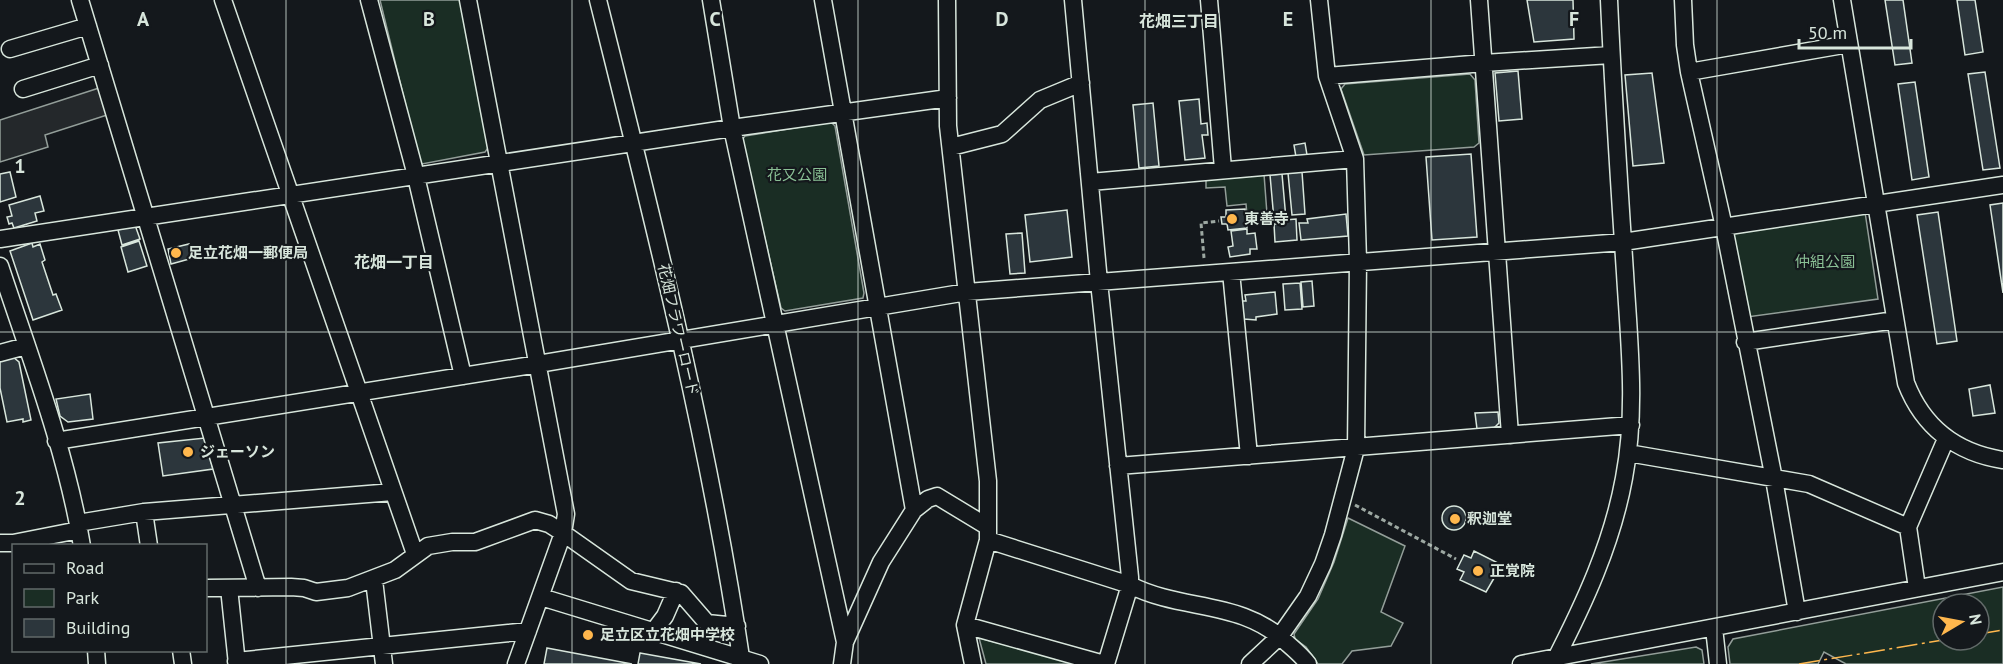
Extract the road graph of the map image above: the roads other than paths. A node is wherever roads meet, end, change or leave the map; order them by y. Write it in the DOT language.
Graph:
graph roads {
  1 [pos="80,0"];
  2 [pos="223,0"];
  3 [pos="369,0"];
  4 [pos="468,0"];
  5 [pos="598,0"];
  6 [pos="711,0"];
  7 [pos="823,0"];
  8 [pos="947,0"];
  9 [pos="1073,0"];
  10 [pos="1209,0"];
  11 [pos="1319,0"];
  12 [pos="1479,0"];
  13 [pos="1609,0"];
  14 [pos="1683,0"];
  15 [pos="1842,0"];
  16 [pos="88,26"];
  17 [pos="1849,44"];
  18 [pos="10,49"];
  19 [pos="1611,55"];
  20 [pos="1484,63"];
  21 [pos="100,65"];
  22 [pos="1689,72"];
  23 [pos="1327,76"];
  24 [pos="1081,83"];
  25 [pos="23,89"];
  26 [pos="948,98"];
  27 [pos="842,112"];
  28 [pos="732,128"];
  29 [pos="634,143"];
  30 [pos="951,147"];
  31 [pos="1355,159"];
  32 [pos="501,162"];
  33 [pos="1223,169"];
  34 [pos="416,175"];
  35 [pos="1090,182"];
  36 [pos="2003,185"];
  37 [pos="290,194"];
  38 [pos="1875,204"];
  39 [pos="145,216"];
  40 [pos="1724,227"];
  41 [pos="0,238"];
  42 [pos="1623,242"];
  43 [pos="1497,252"];
  44 [pos="1358,261"];
  45 [pos="0,266"];
  46 [pos="1231,272"];
  47 [pos="1099,282"];
  48 [pos="967,292"];
  49 [pos="878,306"];
  50 [pos="1895,320"];
  51 [pos="775,323"];
  52 [pos="681,338"];
  53 [pos="1745,342"];
  54 [pos="26,346"];
  55 [pos="0,353"];
  56 [pos="538,364"];
  57 [pos="463,376"];
  58 [pos="358,391"];
  59 [pos="207,416"];
  60 [pos="1631,425"];
  61 [pos="1510,435"];
  62 [pos="1946,439"];
  63 [pos="56,441"];
  64 [pos="1356,448"];
  65 [pos="1628,453"];
  66 [pos="1249,456"];
  67 [pos="2003,460"];
  68 [pos="1118,466"];
  69 [pos="1774,479"];
  70 [pos="393,492"];
  71 [pos="232,505"];
  72 [pos="914,510"];
  73 [pos="144,512"];
  74 [pos="1908,527"];
  75 [pos="79,533"];
  76 [pos="563,533"];
  77 [pos="988,534"];
  78 [pos="0,543"];
  79 [pos="149,544"];
  80 [pos="414,550"];
  81 [pos="2003,572"];
  82 [pos="374,580"];
  83 [pos="1130,585"];
  84 [pos="207,588"];
  85 [pos="229,588"];
  86 [pos="258,588"];
  87 [pos="1917,588"];
  88 [pos="676,591"];
  89 [pos="541,597"];
  90 [pos="1797,612"];
  91 [pos="965,625"];
  92 [pos="736,626"];
  93 [pos="1714,628"];
  94 [pos="528,631"];
  95 [pos="653,632"];
  96 [pos="1280,636"];
  97 [pos="845,642"];
  98 [pos="381,646"];
  99 [pos="1555,660"];
  100 [pos="742,662"];
  101 [pos="237,663"];
  102 [pos="384,664"];
  103 [pos="516,664"];
  104 [pos="760,664"];
  105 [pos="842,664"];
  106 [pos="973,664"];
  107 [pos="1105,664"];
  108 [pos="1251,664"];
  109 [pos="1308,664"];
  110 [pos="1521,664"];
  111 [pos="1718,664"];
  1 -- 16 [label="street"];
  2 -- 37 [label="street"];
  3 -- 34 [label="street"];
  4 -- 32 [label="street"];
  5 -- 29 [label="street, 花畑フラワーロード"];
  6 -- 28 [label="street"];
  7 -- 27 [label="street"];
  8 -- 26 [label="street"];
  9 -- 24 [label="street"];
  10 -- 33 [label="street"];
  11 -- 23 [label="street"];
  12 -- 20 [label="street"];
  13 -- 19 [label="street"];
  14 -- 22 [label="street"];
  15 -- 17 [label="street"];
  16 -- 18 [label="street"];
  16 -- 21 [label="street"];
  17 -- 22 [label="street"];
  17 -- 38 [label="street"];
  19 -- 20 [label="street"];
  19 -- 42 [label="street"];
  20 -- 23 [label="street"];
  20 -- 43 [label="street"];
  21 -- 25 [label="street"];
  21 -- 39 [label="street"];
  22 -- 40 [label="street"];
  23 -- 31 [label="street"];
  24 -- 30 [label="street"];
  24 -- 35 [label="street"];
  26 -- 27 [label="street"];
  26 -- 30 [label="street"];
  27 -- 28 [label="street"];
  27 -- 49 [label="street"];
  28 -- 29 [label="street"];
  28 -- 51 [label="street"];
  29 -- 32 [label="street"];
  29 -- 52 [label="street, 花畑フラワーロード"];
  30 -- 48 [label="street"];
  31 -- 33 [label="street"];
  31 -- 44 [label="street"];
  32 -- 34 [label="street"];
  32 -- 56 [label="street"];
  33 -- 35 [label="street"];
  34 -- 37 [label="street"];
  34 -- 57 [label="street"];
  35 -- 47 [label="street"];
  36 -- 38 [label="street"];
  37 -- 39 [label="street"];
  37 -- 58 [label="street"];
  38 -- 40 [label="street"];
  38 -- 50 [label="street"];
  39 -- 41 [label="street"];
  39 -- 59 [label="street"];
  40 -- 42 [label="street"];
  40 -- 53 [label="street"];
  42 -- 43 [label="street"];
  42 -- 60 [label="street"];
  43 -- 44 [label="street"];
  43 -- 61 [label="street"];
  44 -- 46 [label="street"];
  44 -- 64 [label="street"];
  45 -- 54 [label="street"];
  46 -- 47 [label="street"];
  46 -- 66 [label="street"];
  47 -- 48 [label="street"];
  47 -- 68 [label="street"];
  48 -- 49 [label="street"];
  48 -- 77 [label="street"];
  49 -- 51 [label="street"];
  49 -- 72 [label="street"];
  50 -- 53 [label="street"];
  50 -- 62 [label="street"];
  51 -- 52 [label="street"];
  51 -- 97 [label="street"];
  52 -- 56 [label="street"];
  52 -- 92 [label="street, 花畑フラワーロード"];
  53 -- 69 [label="street"];
  54 -- 55 [label="street"];
  54 -- 63 [label="street"];
  56 -- 57 [label="street"];
  56 -- 76 [label="street"];
  57 -- 58 [label="street"];
  58 -- 59 [label="street"];
  58 -- 70 [label="street"];
  59 -- 63 [label="street"];
  59 -- 71 [label="street"];
  60 -- 61 [label="street"];
  60 -- 65 [label="street"];
  61 -- 64 [label="street"];
  62 -- 67 [label="street"];
  62 -- 74 [label="street"];
  63 -- 75 [label="street"];
  64 -- 66 [label="street"];
  64 -- 96 [label="street"];
  65 -- 69 [label="street"];
  65 -- 99 [label="street"];
  66 -- 68 [label="street"];
  68 -- 83 [label="street"];
  69 -- 74 [label="street"];
  69 -- 90 [label="street"];
  70 -- 71 [label="street"];
  70 -- 80 [label="street"];
  71 -- 73 [label="street"];
  71 -- 86 [label="street"];
  72 -- 77 [label="street"];
  72 -- 97 [label="street"];
  73 -- 75 [label="street"];
  73 -- 79 [label="street"];
  74 -- 87 [label="street"];
  75 -- 78 [label="street"];
  76 -- 80 [label="street"];
  76 -- 88 [label="street"];
  76 -- 89 [label="street"];
  77 -- 83 [label="street"];
  77 -- 91 [label="street"];
  80 -- 82 [label="street"];
  81 -- 87 [label="street"];
  82 -- 86 [label="street"];
  82 -- 98 [label="street"];
  83 -- 96 [label="street"];
  83 -- 107 [label="street"];
  84 -- 85 [label="street"];
  85 -- 86 [label="street"];
  85 -- 101 [label="street"];
  87 -- 90 [label="street"];
  88 -- 92 [label="street"];
  88 -- 95 [label="street"];
  89 -- 94 [label="street"];
  89 -- 95 [label="street"];
  90 -- 93 [label="street"];
  91 -- 106 [label="street"];
  91 -- 107 [label="street"];
  92 -- 100 [label="street, 花畑フラワーロード"];
  93 -- 99 [label="street"];
  93 -- 111 [label="street"];
  94 -- 98 [label="street"];
  94 -- 103 [label="street"];
  95 -- 100 [label="street"];
  96 -- 108 [label="street"];
  96 -- 109 [label="street"];
  97 -- 105 [label="street"];
  98 -- 101 [label="street"];
  98 -- 102 [label="street"];
  99 -- 110 [label="street"];
  100 -- 104 [label="street"];
}
